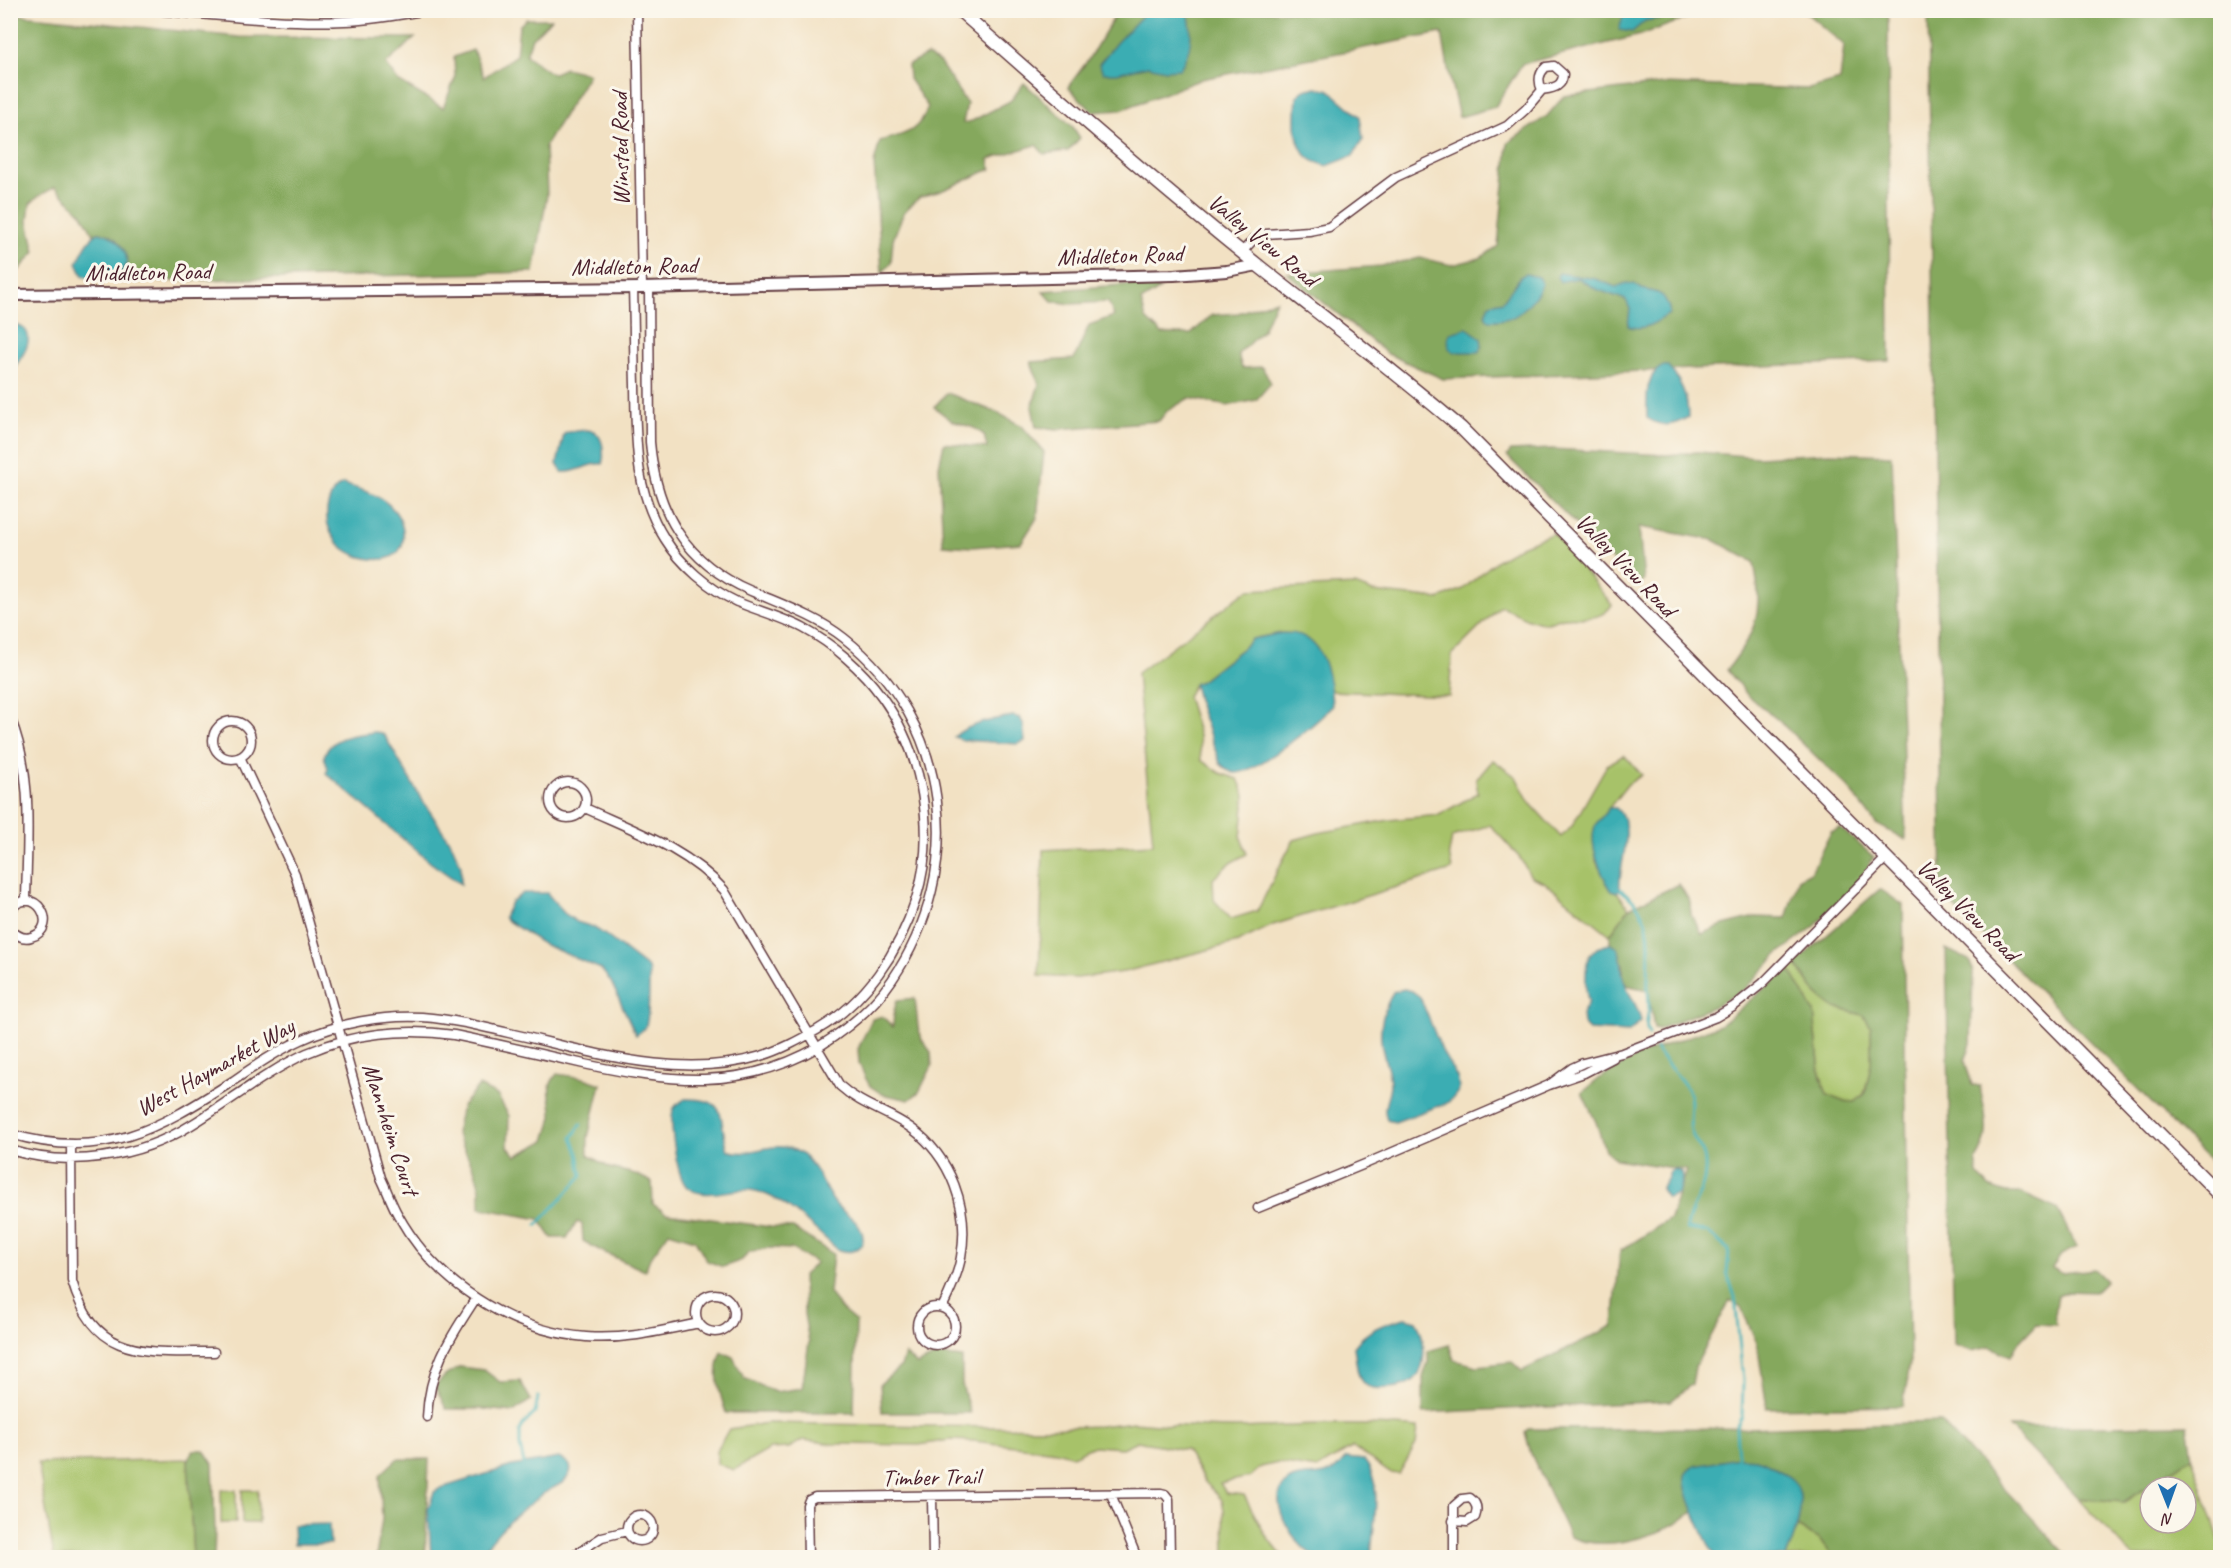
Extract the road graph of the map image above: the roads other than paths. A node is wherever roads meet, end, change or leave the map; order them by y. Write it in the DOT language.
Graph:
graph roads {
  1 [pos="155,10"];
  2 [pos="427,10"];
  3 [pos="637,10"];
  4 [pos="960,10"];
  5 [pos="266,14"];
  6 [pos="1542,90"];
  7 [pos="1242,252"];
  8 [pos="1258,265"];
  9 [pos="641,288"];
  10 [pos="10,295"];
  11 [pos="765,597"];
  12 [pos="761,610"];
  13 [pos="10,717"];
  14 [pos="240,757"];
  15 [pos="585,808"];
  16 [pos="939,815"];
  17 [pos="924,816"];
  18 [pos="1886,858"];
  19 [pos="26,901"];
  20 [pos="10,910"];
  21 [pos="10,929"];
  22 [pos="341,1034"];
  23 [pos="813,1042"];
  24 [pos="580,1048"];
  25 [pos="577,1062"];
  26 [pos="10,1134"];
  27 [pos="71,1144"];
  28 [pos="10,1150"];
  29 [pos="71,1159"];
  30 [pos="2220,1196"];
  31 [pos="1258,1208"];
  32 [pos="476,1298"];
  33 [pos="942,1308"];
  34 [pos="699,1323"];
  35 [pos="214,1352"];
  36 [pos="428,1417"];
  37 [pos="1111,1494"];
  38 [pos="932,1496"];
  39 [pos="1453,1521"];
  40 [pos="627,1531"];
  41 [pos="570,1557"];
  42 [pos="808,1557"];
  43 [pos="933,1557"];
  44 [pos="1137,1557"];
  45 [pos="1170,1557"];
  46 [pos="1454,1557"];
  1 -- 5 [label="street"];
  2 -- 5 [label="street"];
  3 -- 9 [label="street, Winsted Road"];
  4 -- 7 [label="main road, Valley View Road"];
  6 -- 7 [label="street"];
  7 -- 8 [label="main road, Valley View Road"];
  8 -- 9 [label="street, Middleton Road"];
  8 -- 18 [label="main road, Valley View Road"];
  9 -- 10 [label="street, Middleton Road"];
  9 -- 11 [label="street, West Haymarket Way"];
  9 -- 12 [label="street, West Haymarket Way"];
  11 -- 12 [label="street"];
  11 -- 16 [label="street, West Haymarket Way"];
  12 -- 17 [label="street, West Haymarket Way"];
  13 -- 19 [label="street"];
  14 -- 14 [label="street"];
  14 -- 22 [label="street, Mannheim Court"];
  15 -- 15 [label="street"];
  15 -- 23 [label="street"];
  16 -- 17 [label="street"];
  16 -- 23 [label="street, West Haymarket Way"];
  17 -- 23 [label="street, West Haymarket Way"];
  18 -- 30 [label="main road, Valley View Road"];
  18 -- 31 [label="street"];
  19 -- 20 [label="street"];
  19 -- 21 [label="street"];
  22 -- 24 [label="street, West Haymarket Way"];
  22 -- 25 [label="street, West Haymarket Way"];
  22 -- 27 [label="street, West Haymarket Way"];
  22 -- 29 [label="street, West Haymarket Way"];
  22 -- 32 [label="street, Mannheim Court"];
  23 -- 24 [label="street, West Haymarket Way"];
  23 -- 25 [label="street, West Haymarket Way"];
  23 -- 33 [label="street"];
  24 -- 25 [label="street"];
  26 -- 27 [label="street, West Haymarket Way"];
  27 -- 29 [label="street"];
  28 -- 29 [label="street, West Haymarket Way"];
  29 -- 35 [label="street"];
  32 -- 34 [label="street, Mannheim Court"];
  32 -- 36 [label="street"];
  33 -- 33 [label="street"];
  34 -- 34 [label="street, Mannheim Court"];
  37 -- 38 [label="street, Timber Trail"];
  37 -- 44 [label="street"];
  37 -- 45 [label="street, Timber Trail"];
  38 -- 42 [label="street, Timber Trail"];
  38 -- 43 [label="street"];
  39 -- 46 [label="street"];
  40 -- 41 [label="street"];
}
